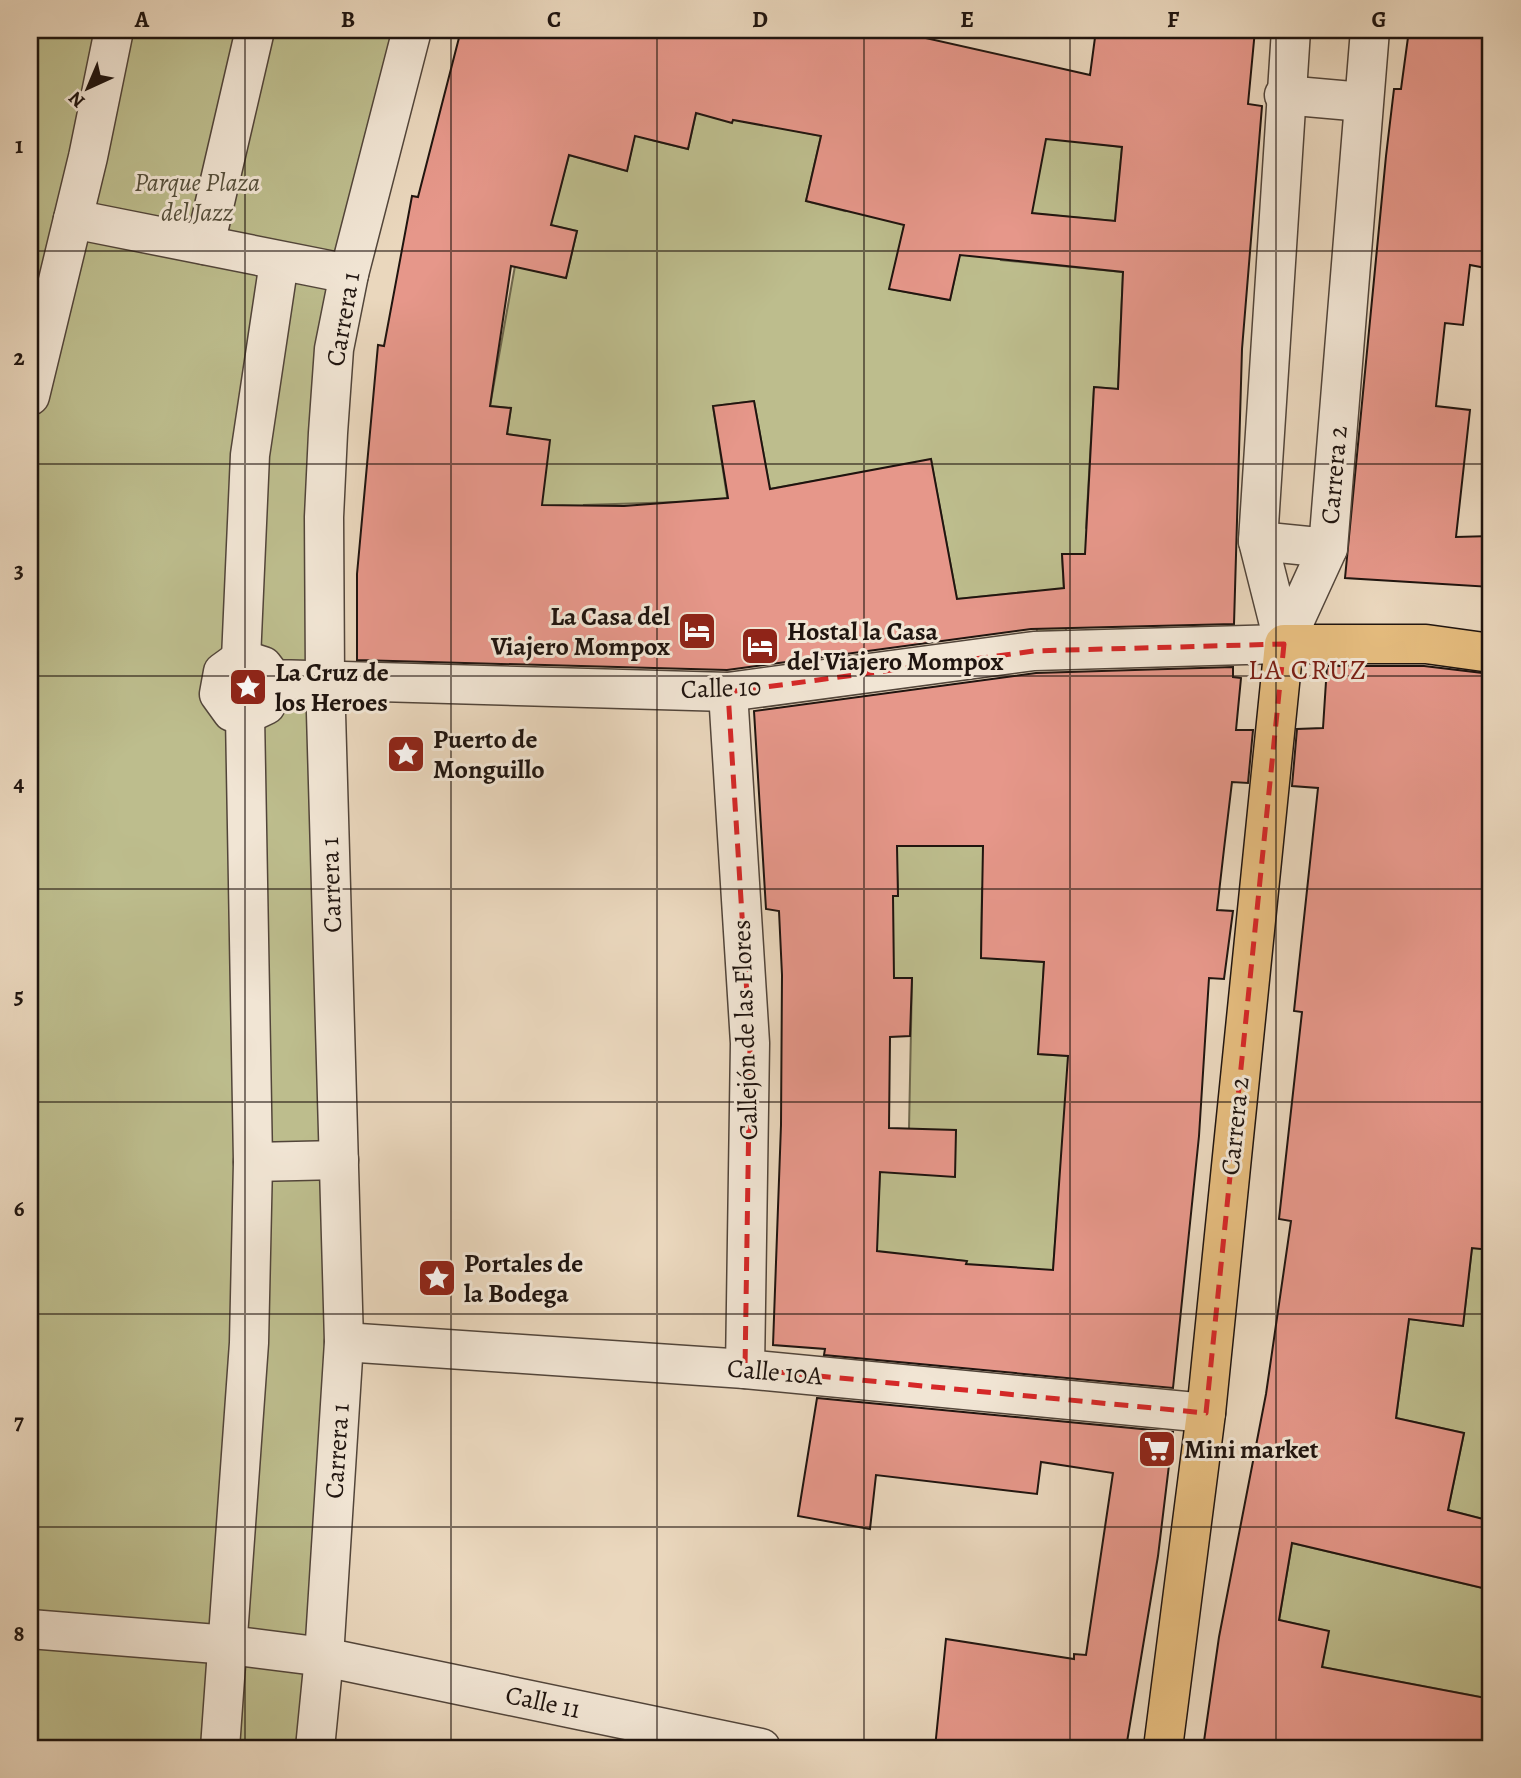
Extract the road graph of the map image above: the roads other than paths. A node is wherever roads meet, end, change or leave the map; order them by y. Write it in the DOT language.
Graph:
graph roads {
  1 [pos="114,30"];
  2 [pos="255,30"];
  3 [pos="412,30"];
  4 [pos="1291,30"];
  5 [pos="1370,30"];
  6 [pos="1284,95"];
  7 [pos="1363,102"];
  8 [pos="73,219"];
  9 [pos="205,246"];
  10 [pos="279,262"];
  11 [pos="349,274"];
  12 [pos="30,396"];
  13 [pos="1258,541"];
  14 [pos="1328,548"];
  15 [pos="1491,625"];
  16 [pos="1284,644"];
  17 [pos="1426,644"];
  18 [pos="1491,653"];
  19 [pos="257,669"];
  20 [pos="325,678"];
  21 [pos="728,692"];
  22 [pos="339,1160"];
  23 [pos="253,1162"];
  24 [pos="344,1342"];
  25 [pos="745,1369"];
  26 [pos="1206,1413"];
  27 [pos="30,1629"];
  28 [pos="229,1645"];
  29 [pos="324,1657"];
  30 [pos="220,1748"];
  31 [pos="315,1748"];
  32 [pos="761,1748"];
  33 [pos="1163,1748"];
  1 -- 8 [label="street"];
  2 -- 9 [label="street"];
  3 -- 11 [label="street, Carrera 1"];
  4 -- 6 [label="street"];
  5 -- 7 [label="street, Carrera 2"];
  6 -- 7 [label="street"];
  6 -- 13 [label="street"];
  7 -- 14 [label="street, Carrera 2"];
  8 -- 9 [label="street"];
  8 -- 12 [label="street"];
  9 -- 10 [label="street"];
  10 -- 11 [label="street"];
  10 -- 19 [label="street"];
  11 -- 20 [label="street, Carrera 1"];
  13 -- 14 [label="street, Carrera 2"];
  13 -- 16 [label="street"];
  14 -- 16 [label="street"];
  15 -- 17 [label="main road"];
  16 -- 17 [label="main road"];
  16 -- 21 [label="street, Calle 10"];
  16 -- 26 [label="main road, Carrera 2"];
  17 -- 18 [label="main road"];
  19 -- 20 [label="street, Calle 10"];
  19 -- 23 [label="street"];
  20 -- 21 [label="street, Calle 10"];
  20 -- 22 [label="street, Carrera 1"];
  21 -- 25 [label="street, Callejón de las Flores"];
  22 -- 23 [label="street"];
  22 -- 24 [label="street, Carrera 1"];
  23 -- 28 [label="street"];
  24 -- 25 [label="street, Calle 10A"];
  24 -- 29 [label="street, Carrera 1"];
  25 -- 26 [label="street, Calle 10A"];
  26 -- 33 [label="main road, Carrera 2"];
  27 -- 28 [label="street, Calle 11"];
  28 -- 29 [label="street, Calle 11"];
  28 -- 30 [label="street"];
  29 -- 31 [label="street, Carrera 1"];
  29 -- 32 [label="street, Calle 11"];
}
